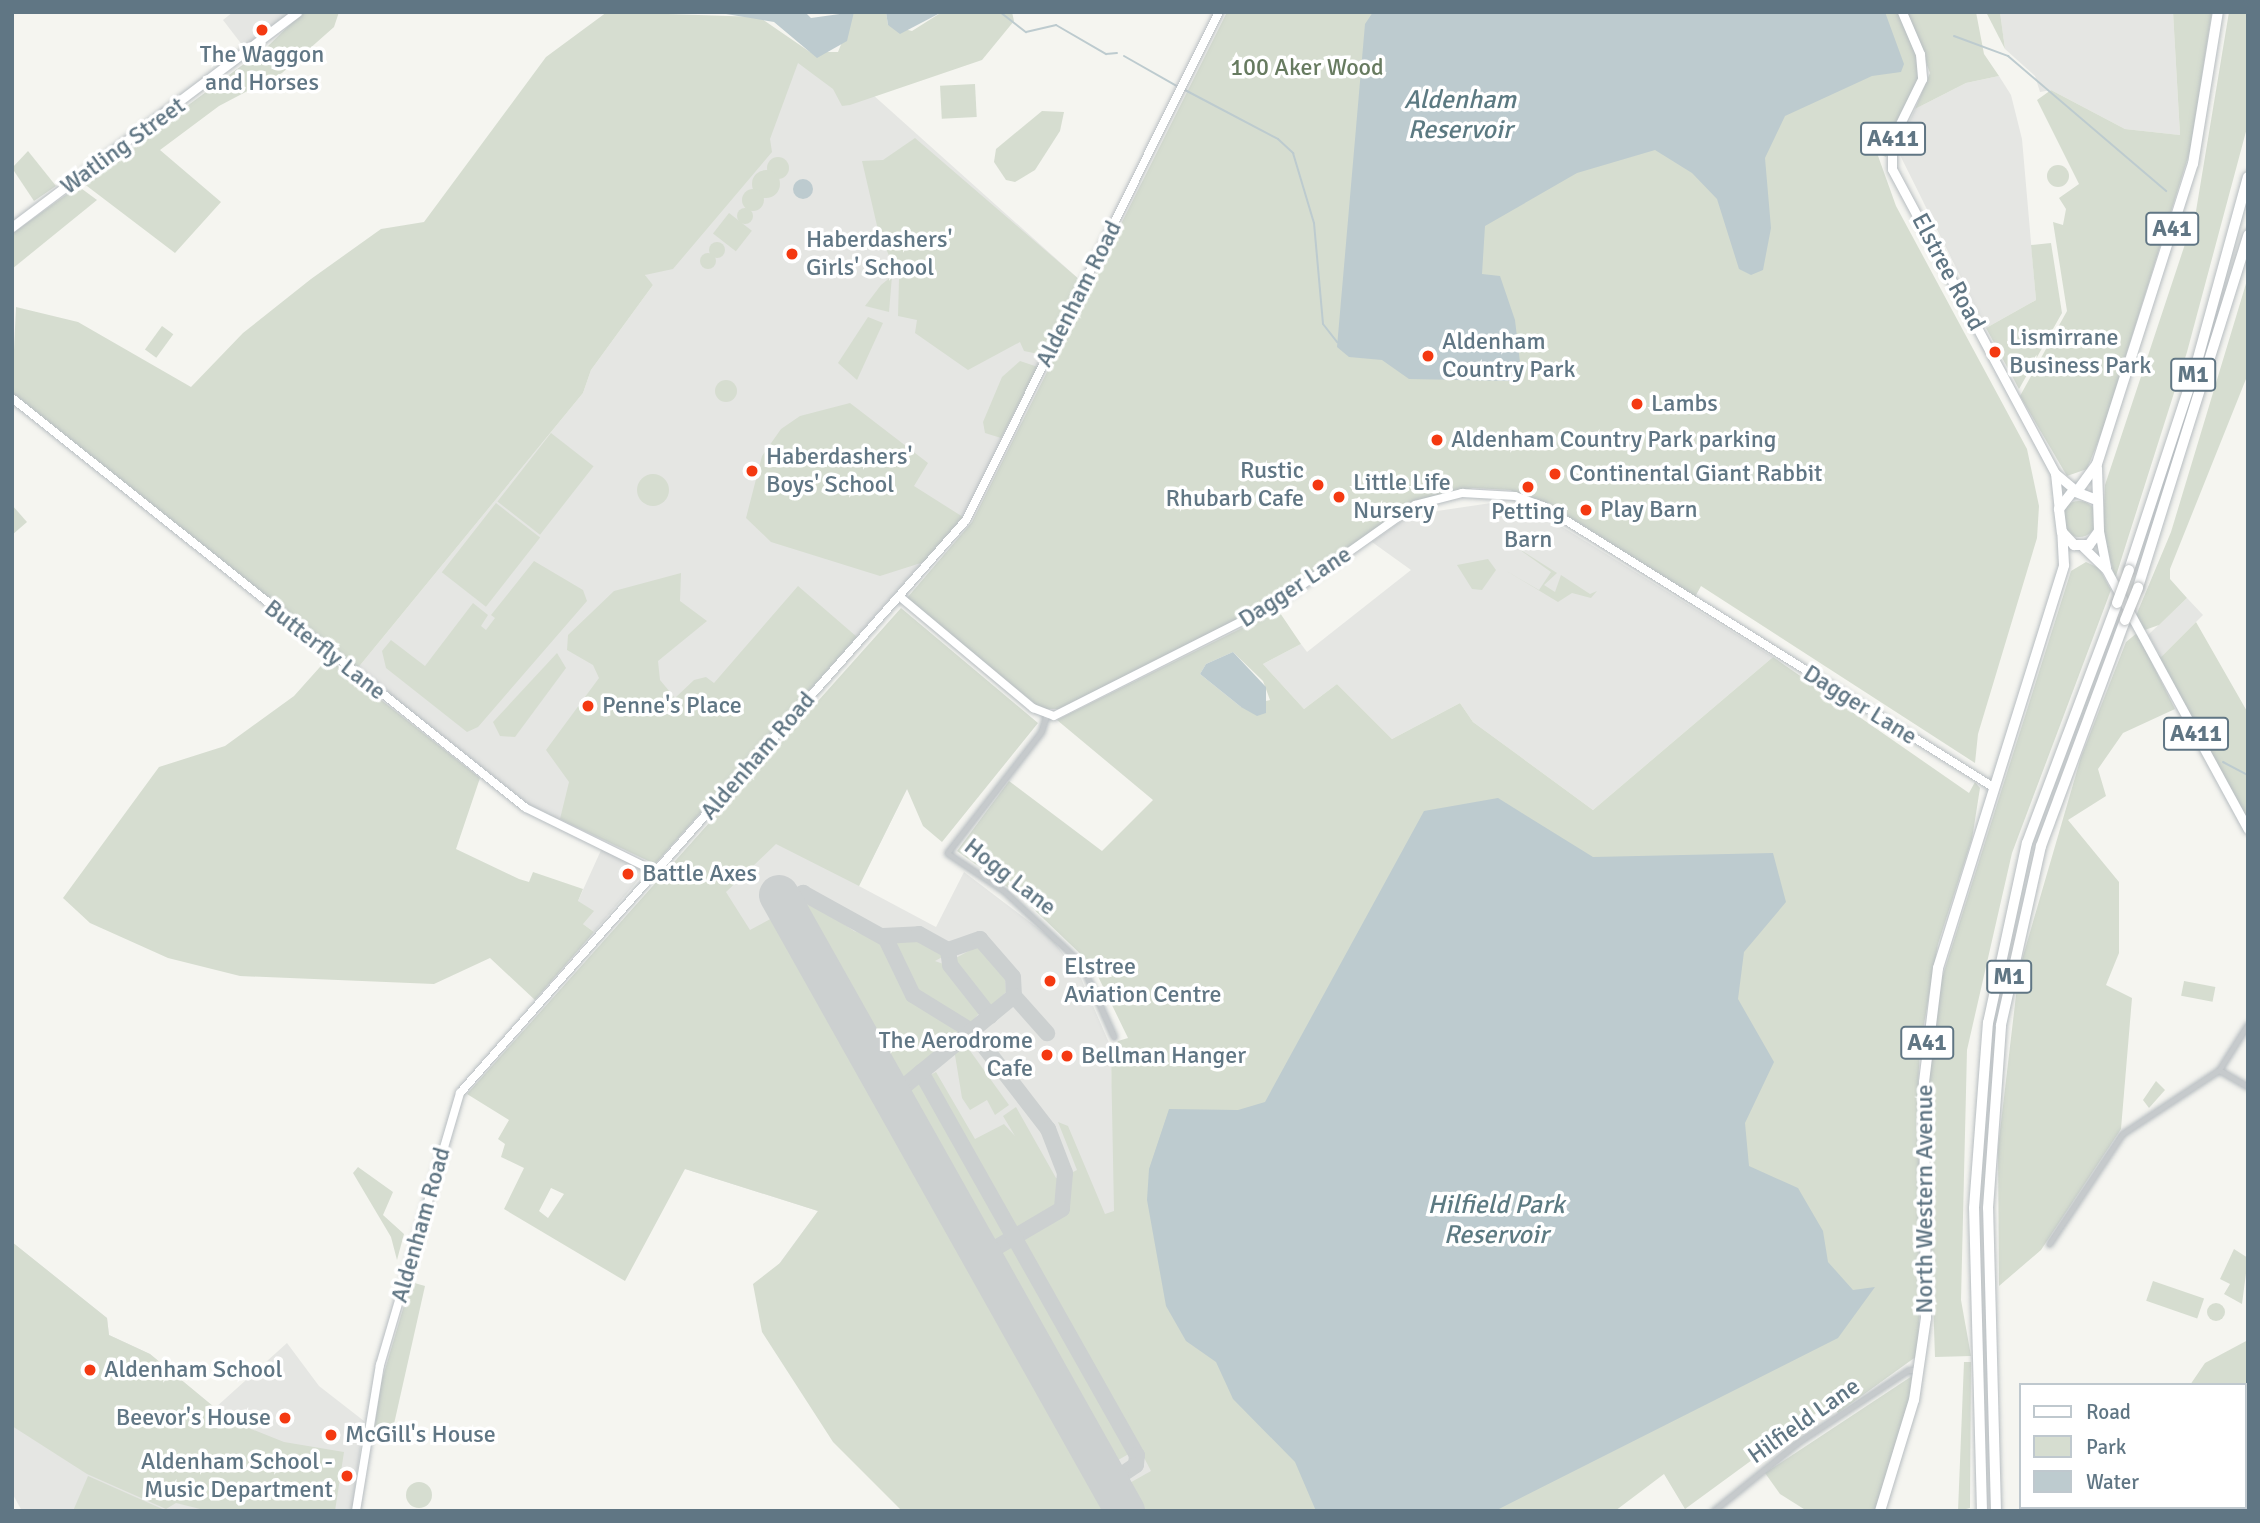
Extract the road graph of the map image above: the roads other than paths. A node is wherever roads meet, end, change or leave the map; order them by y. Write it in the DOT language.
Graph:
graph roads {
  1 [pos="297,12"];
  2 [pos="1219,12"];
  3 [pos="1902,12"];
  4 [pos="2218,12"];
  5 [pos="2248,177"];
  6 [pos="12,227"];
  7 [pos="2248,235"];
  8 [pos="12,398"];
  9 [pos="2097,464"];
  10 [pos="2055,473"];
  11 [pos="2077,490"];
  12 [pos="2094,499"];
  13 [pos="2059,509"];
  14 [pos="2099,531"];
  15 [pos="2062,532"];
  16 [pos="2082,547"];
  17 [pos="2064,565"];
  18 [pos="2106,569"];
  19 [pos="900,596"];
  20 [pos="1046,716"];
  21 [pos="1993,787"];
  22 [pos="2248,830"];
  23 [pos="656,872"];
  24 [pos="2248,1024"];
  25 [pos="1114,1037"];
  26 [pos="2219,1070"];
  27 [pos="2248,1087"];
  28 [pos="2049,1244"];
  29 [pos="1919,1370"];
  30 [pos="356,1511"];
  31 [pos="1713,1511"];
  32 [pos="1880,1511"];
  33 [pos="1982,1511"];
  34 [pos="1996,1511"];
  1 -- 6 [label="main road, Watling Street"];
  2 -- 19 [label="street, Aldenham Road"];
  3 -- 10 [label="main road, Elstree Road / A411"];
  4 -- 9 [label="highway, A41"];
  5 -- 33 [label="highway, M1, bridge"];
  7 -- 34 [label="highway, M1, bridge"];
  8 -- 23 [label="street, Butterfly Lane"];
  9 -- 11 [label="highway, A41"];
  9 -- 12 [label="highway, A41"];
  10 -- 11 [label="main road, Elstree Road / A411"];
  10 -- 13 [label="main road, Elstree Road / A411"];
  11 -- 12 [label="highway"];
  11 -- 13 [label="highway"];
  12 -- 14 [label="highway"];
  13 -- 15 [label="highway"];
  14 -- 16 [label="highway"];
  14 -- 18 [label="main road, A411"];
  15 -- 16 [label="highway"];
  15 -- 17 [label="highway, North Western Avenue / A41"];
  16 -- 17 [label="highway, North Western Avenue / A41"];
  16 -- 18 [label="main road, A411"];
  17 -- 21 [label="highway, North Western Avenue / A41"];
  18 -- 22 [label="main road, A411"];
  19 -- 20 [label="street"];
  19 -- 23 [label="street, Aldenham Road"];
  20 -- 21 [label="street, Dagger Lane"];
  20 -- 25 [label="street, Hogg Lane"];
  21 -- 29 [label="highway, North Western Avenue / A41"];
  23 -- 30 [label="street, Aldenham Road"];
  24 -- 26 [label="street"];
  26 -- 27 [label="street"];
  26 -- 28 [label="street"];
  29 -- 31 [label="street, Hilfield Lane"];
  29 -- 32 [label="highway, North Western Avenue / A41"];
}
